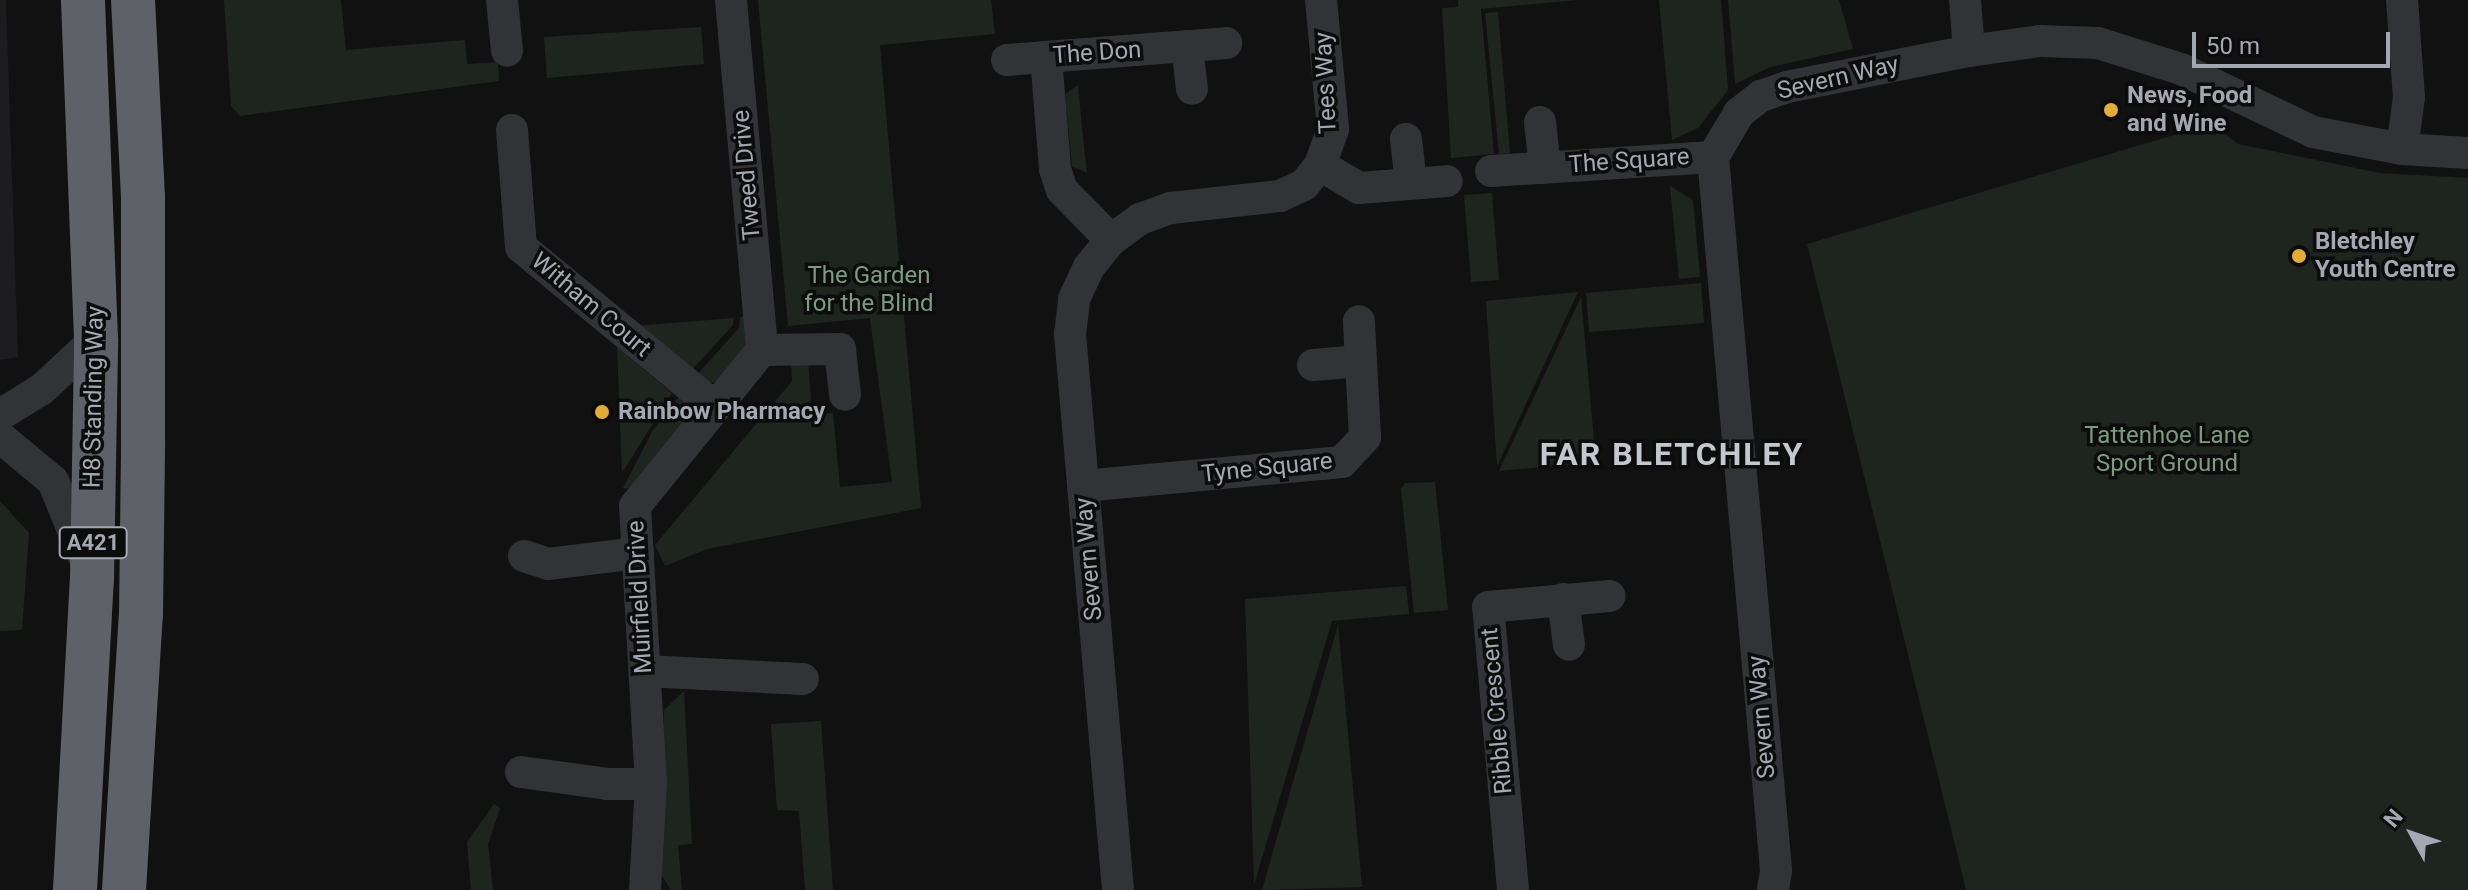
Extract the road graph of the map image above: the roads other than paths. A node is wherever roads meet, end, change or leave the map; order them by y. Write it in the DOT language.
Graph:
graph roads {
  1 [pos="83,0"];
  2 [pos="133,0"];
  3 [pos="502,0"];
  4 [pos="731,0"];
  5 [pos="1321,0"];
  6 [pos="1965,0"];
  7 [pos="2402,0"];
  8 [pos="1226,43"];
  9 [pos="1187,46"];
  10 [pos="505,51"];
  11 [pos="1969,51"];
  12 [pos="1046,57"];
  13 [pos="1007,60"];
  14 [pos="1192,89"];
  15 [pos="1540,122"];
  16 [pos="512,130"];
  17 [pos="1406,139"];
  18 [pos="2402,149"];
  19 [pos="2468,153"];
  20 [pos="1713,157"];
  21 [pos="1320,165"];
  22 [pos="1545,168"];
  23 [pos="1491,171"];
  24 [pos="1447,181"];
  25 [pos="1411,183"];
  26 [pos="1111,240"];
  27 [pos="1359,321"];
  28 [pos="96,339"];
  29 [pos="762,350"];
  30 [pos="1361,361"];
  31 [pos="1313,365"];
  32 [pos="845,395"];
  33 [pos="715,407"];
  34 [pos="0,415"];
  35 [pos="0,437"];
  36 [pos="1083,486"];
  37 [pos="638,553"];
  38 [pos="524,556"];
  39 [pos="92,579"];
  40 [pos="1610,596"];
  41 [pos="1563,599"];
  42 [pos="1569,645"];
  43 [pos="645,671"];
  44 [pos="803,679"];
  45 [pos="521,772"];
  46 [pos="651,784"];
  47 [pos="75,890"];
  48 [pos="124,890"];
  49 [pos="645,890"];
  50 [pos="1118,890"];
  51 [pos="1513,890"];
  52 [pos="1773,890"];
  1 -- 28 [label="highway, H8 Standing Way / A421"];
  2 -- 48 [label="highway, H8 Standing Way / A421"];
  3 -- 10 [label="street"];
  4 -- 29 [label="street, Tweed Drive"];
  5 -- 21 [label="street, Tees Way"];
  6 -- 11 [label="street"];
  7 -- 18 [label="street"];
  8 -- 9 [label="street, The Don"];
  9 -- 12 [label="street, The Don"];
  9 -- 14 [label="street"];
  11 -- 18 [label="street, Severn Way"];
  11 -- 20 [label="street, Severn Way"];
  12 -- 13 [label="street, The Don"];
  12 -- 26 [label="street"];
  15 -- 22 [label="street, The Square"];
  16 -- 33 [label="street, Witham Court"];
  17 -- 25 [label="street"];
  18 -- 19 [label="street, Severn Way"];
  20 -- 22 [label="street, The Square"];
  20 -- 52 [label="street, Severn Way"];
  21 -- 25 [label="street"];
  21 -- 26 [label="street, Severn Way"];
  22 -- 23 [label="street, The Square"];
  24 -- 25 [label="street"];
  26 -- 36 [label="street, Severn Way"];
  27 -- 30 [label="street, Tyne Square"];
  28 -- 34 [label="street"];
  28 -- 39 [label="highway, H8 Standing Way / A421"];
  29 -- 32 [label="street"];
  29 -- 33 [label="street, Muirfield Drive"];
  30 -- 31 [label="street"];
  30 -- 36 [label="street, Tyne Square"];
  33 -- 37 [label="street, Muirfield Drive"];
  35 -- 39 [label="street"];
  36 -- 50 [label="street, Severn Way"];
  37 -- 38 [label="street"];
  37 -- 43 [label="street, Muirfield Drive"];
  39 -- 47 [label="highway, H8 Standing Way / A421"];
  40 -- 41 [label="street, Ribble Crescent"];
  41 -- 42 [label="street"];
  41 -- 51 [label="street, Ribble Crescent"];
  43 -- 44 [label="street"];
  43 -- 46 [label="street, Muirfield Drive"];
  45 -- 46 [label="street"];
  46 -- 49 [label="street, Muirfield Drive"];
}
